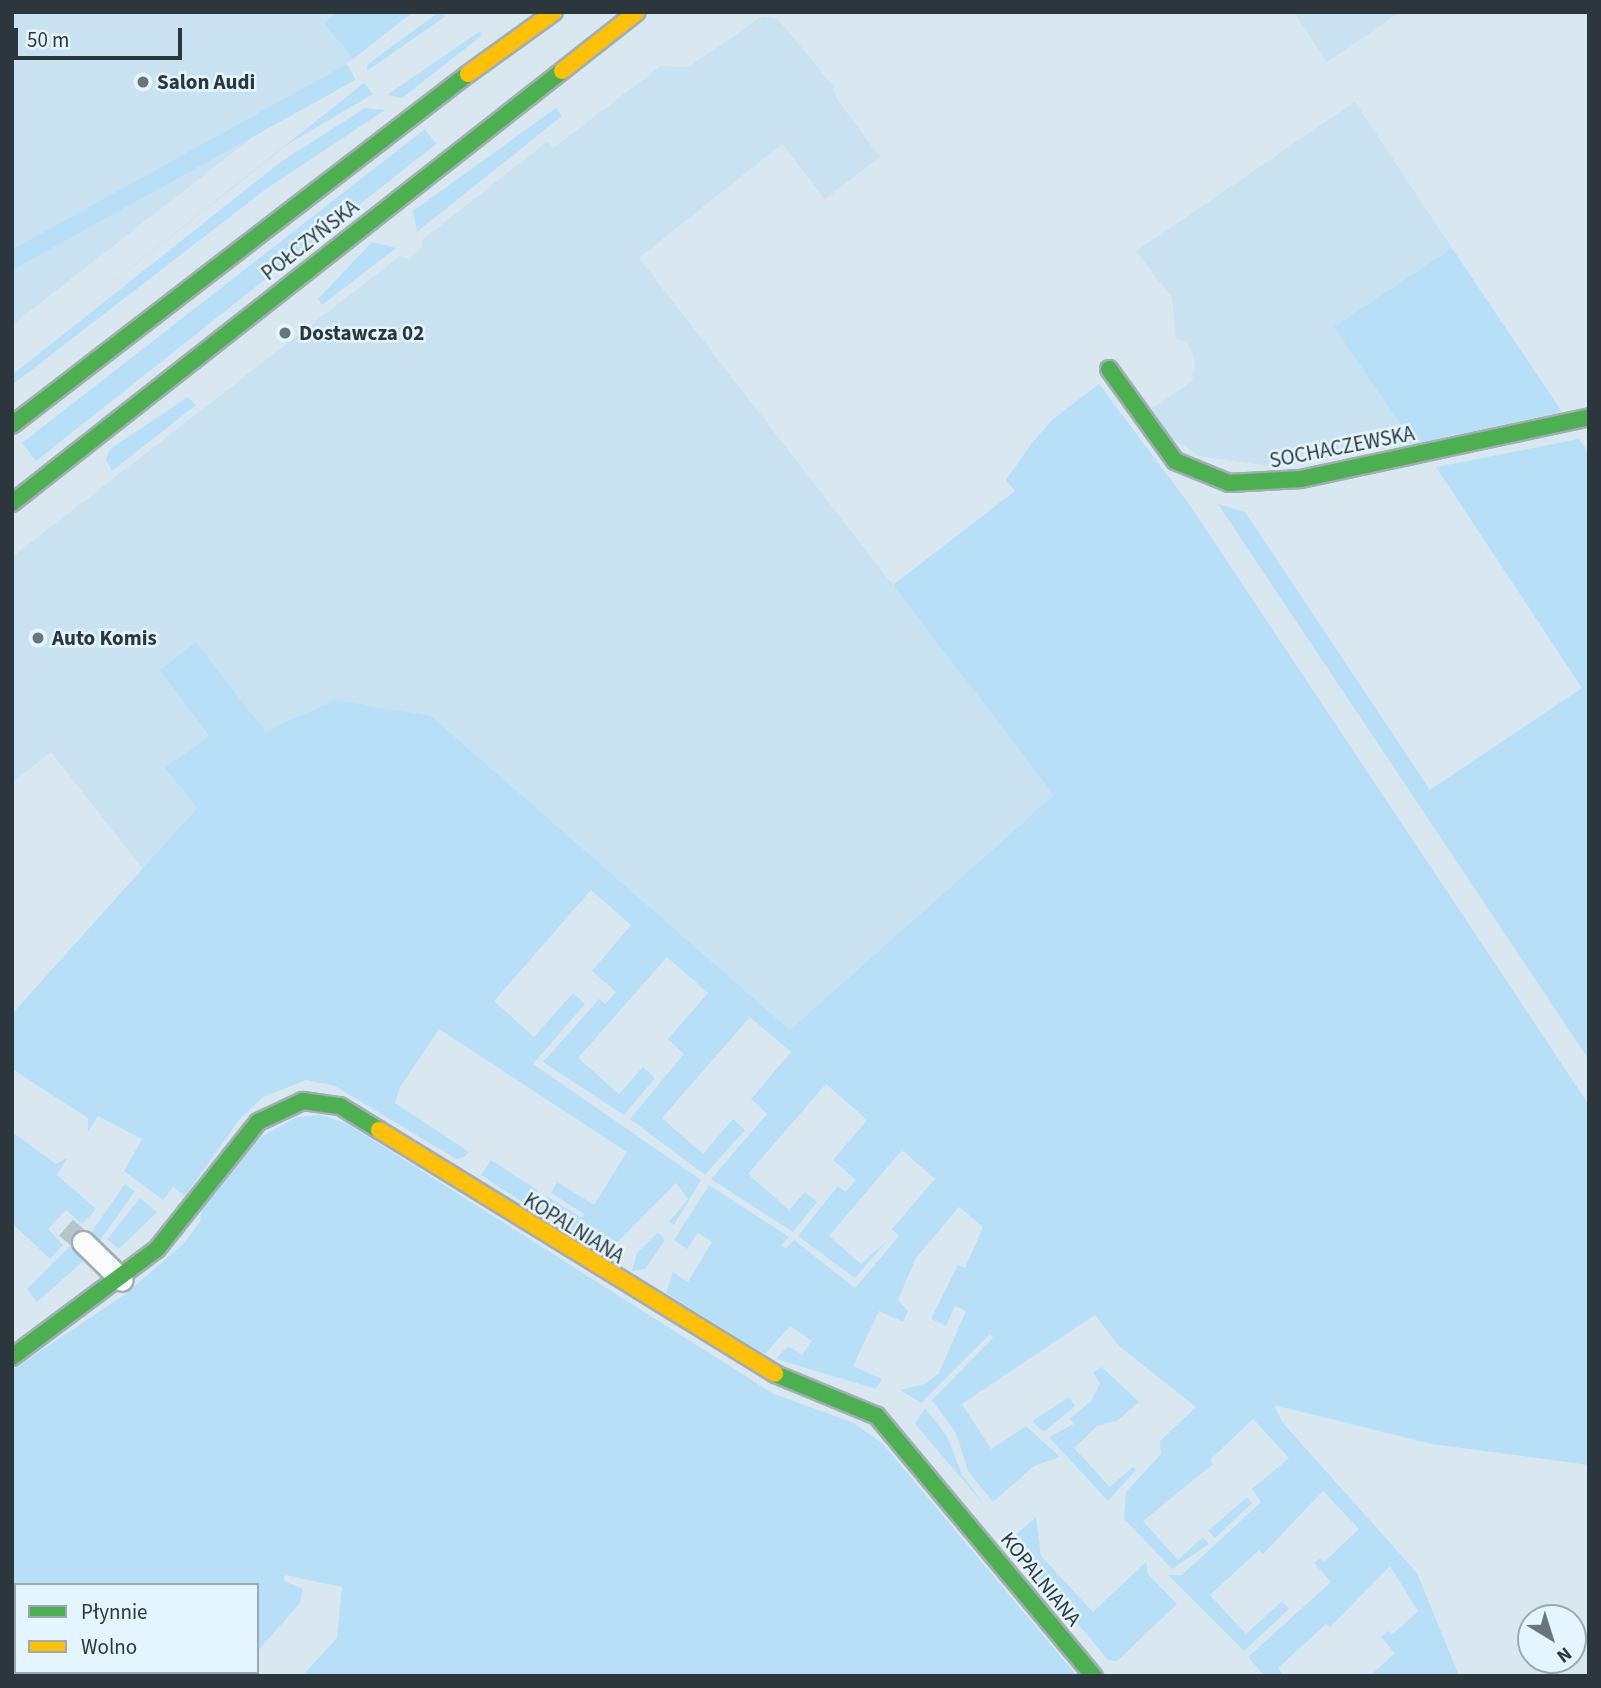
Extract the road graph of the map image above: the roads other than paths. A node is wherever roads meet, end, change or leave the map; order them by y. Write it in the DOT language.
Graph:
graph roads {
  1 [pos="554,12"];
  2 [pos="636,12"];
  3 [pos="1110,369"];
  4 [pos="1589,417"];
  5 [pos="12,425"];
  6 [pos="12,503"];
  7 [pos="83,1242"];
  8 [pos="122,1280"];
  9 [pos="12,1357"];
  10 [pos="1094,1676"];
  1 -- 5 [label="street, POŁCZYŃSKA"];
  2 -- 6 [label="street, POŁCZYŃSKA"];
  3 -- 4 [label="street, SOCHACZEWSKA"];
  7 -- 8 [label="street"];
  8 -- 9 [label="street, KOPALNIANA"];
  8 -- 10 [label="street, KOPALNIANA"];
}
